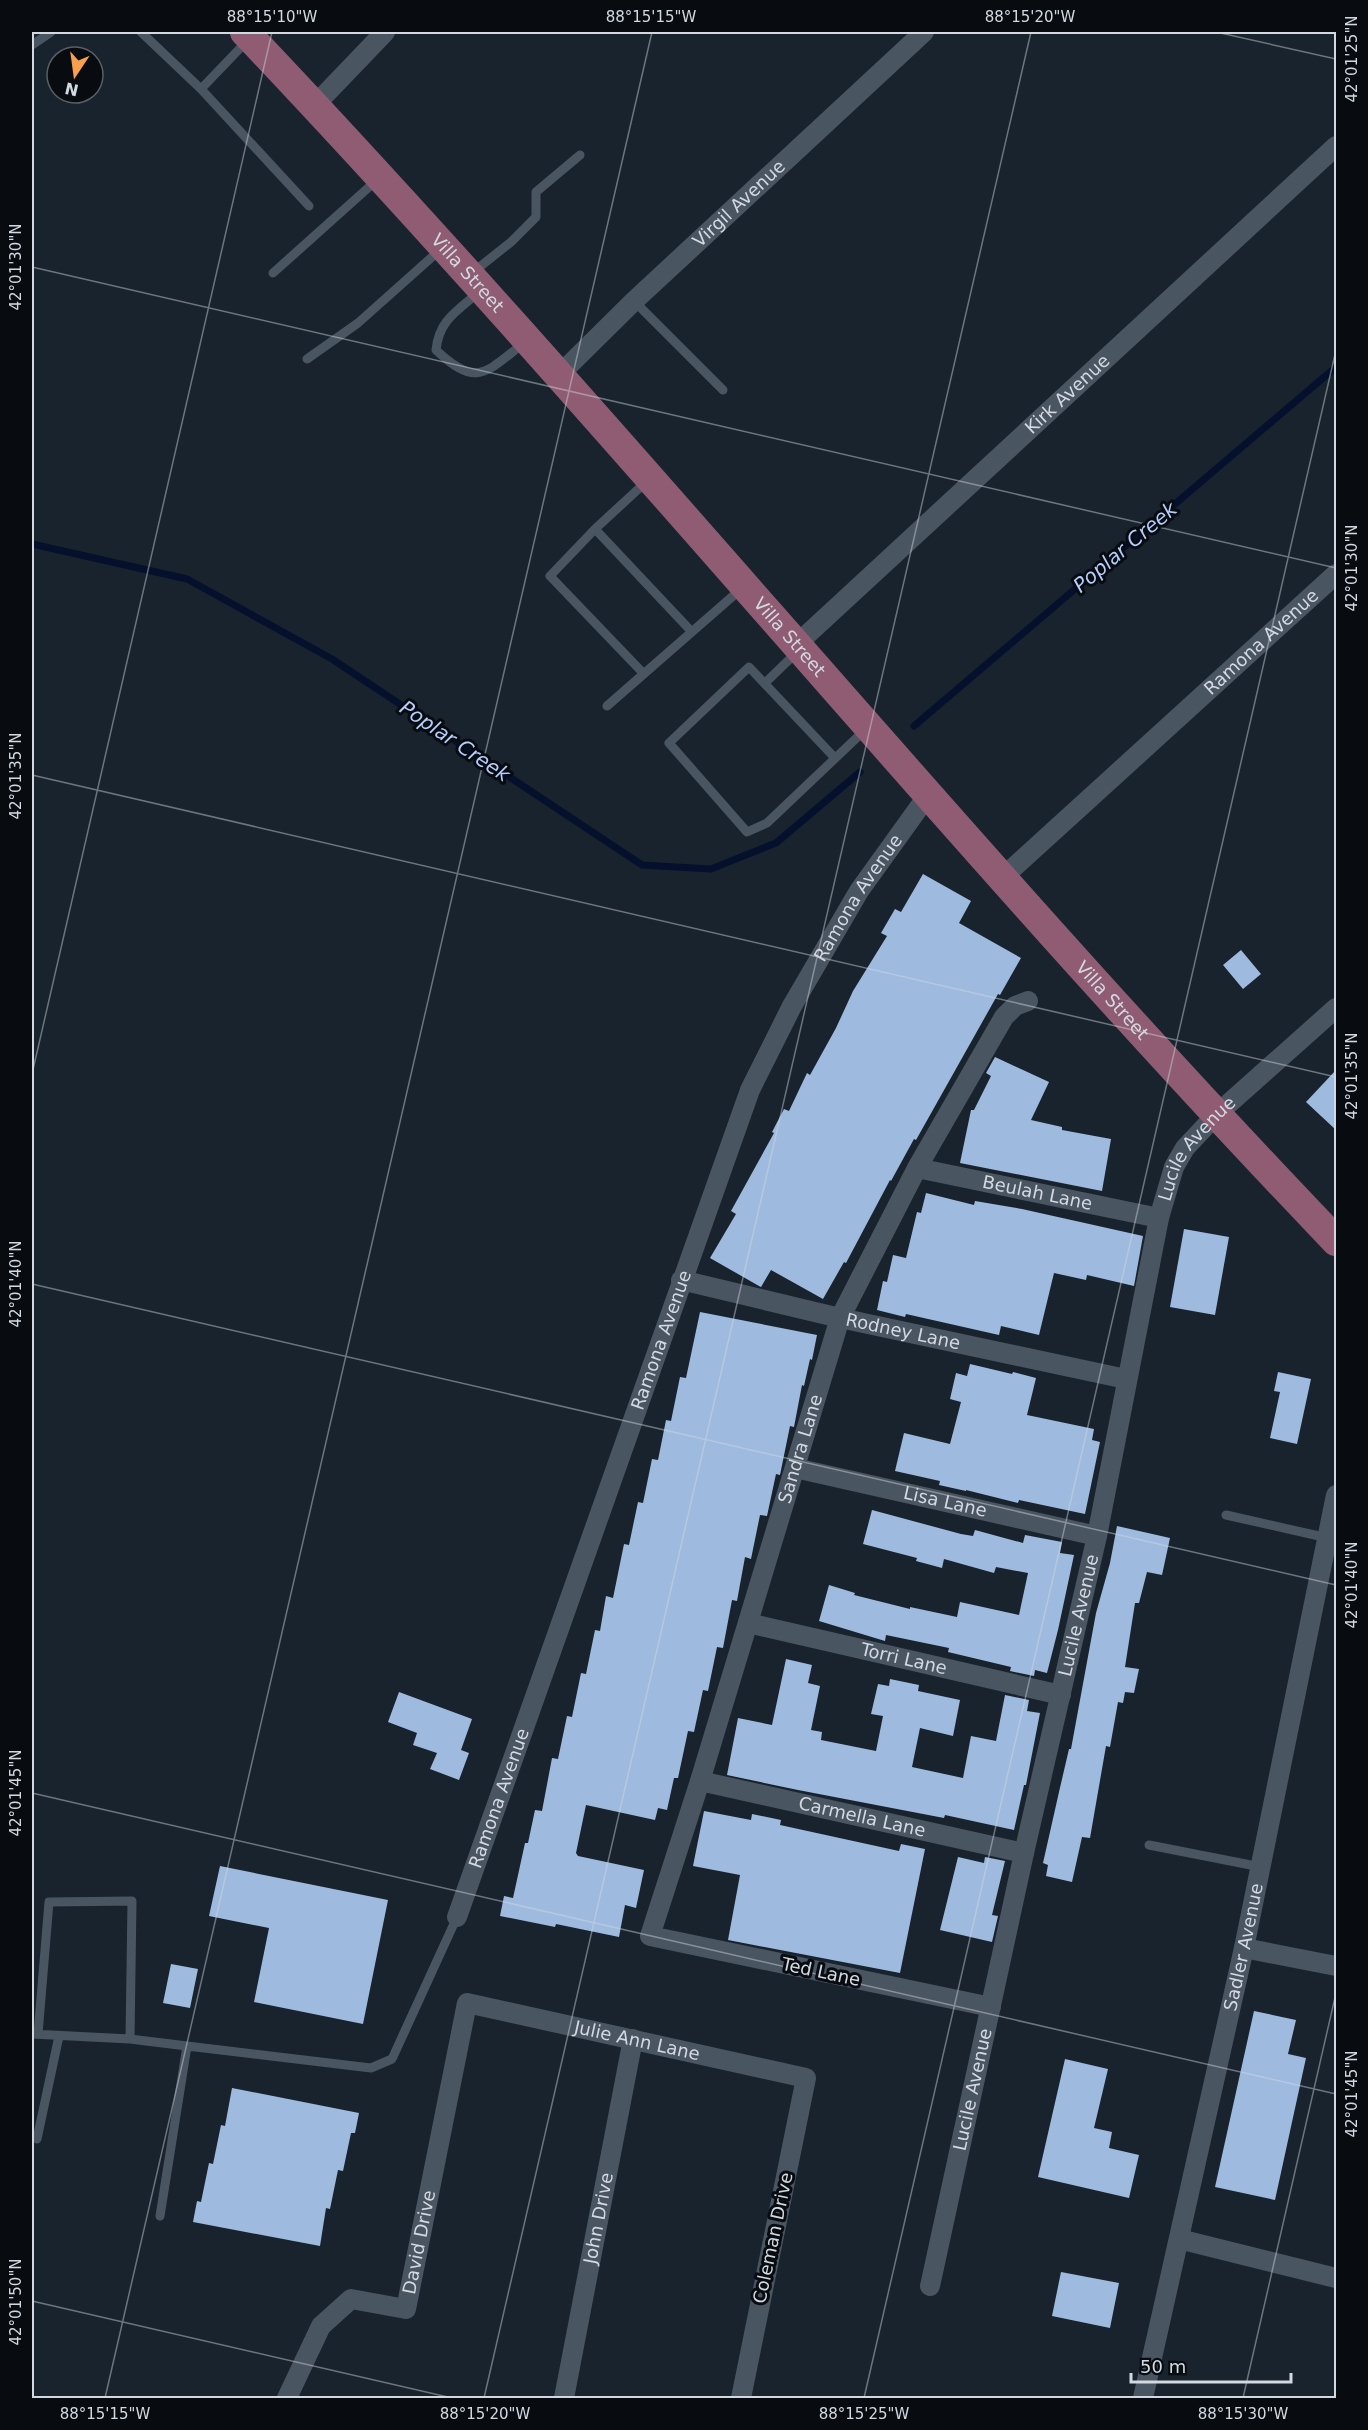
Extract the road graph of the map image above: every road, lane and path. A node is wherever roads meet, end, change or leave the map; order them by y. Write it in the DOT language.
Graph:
graph roads {
  1 [pos="51,32"];
  2 [pos="141,32"];
  3 [pos="385,32"];
  4 [pos="924,32"];
  5 [pos="248,34"];
  6 [pos="32,45"];
  7 [pos="201,89"];
  8 [pos="315,105"];
  9 [pos="1336,146"];
  10 [pos="580,155"];
  11 [pos="380,177"];
  12 [pos="309,206"];
  13 [pos="442,247"];
  14 [pos="273,273"];
  15 [pos="475,283"];
  16 [pos="634,301"];
  17 [pos="526,340"];
  18 [pos="307,359"];
  19 [pos="558,376"];
  20 [pos="723,390"];
  21 [pos="649,478"];
  22 [pos="595,529"];
  23 [pos="1336,574"];
  24 [pos="745,585"];
  25 [pos="692,632"];
  26 [pos="799,647"];
  27 [pos="644,674"];
  28 [pos="765,683"];
  29 [pos="607,706"];
  30 [pos="869,726"];
  31 [pos="834,757"];
  32 [pos="928,795"];
  33 [pos="1001,879"];
  34 [pos="1028,1000"];
  35 [pos="1336,1008"];
  36 [pos="1217,1114"];
  37 [pos="917,1168"];
  38 [pos="1159,1218"];
  39 [pos="1333,1231"];
  40 [pos="681,1280"];
  41 [pos="840,1318"];
  42 [pos="1126,1379"];
  43 [pos="795,1468"];
  44 [pos="1336,1495"];
  45 [pos="1226,1515"];
  46 [pos="1096,1536"];
  47 [pos="1328,1538"];
  48 [pos="748,1623"];
  49 [pos="1061,1695"];
  50 [pos="700,1781"];
  51 [pos="1149,1845"];
  52 [pos="1024,1853"];
  53 [pos="1261,1867"];
  54 [pos="458,1917"];
  55 [pos="650,1936"];
  56 [pos="1244,1948"];
  57 [pos="1336,1966"];
  58 [pos="467,2003"];
  59 [pos="992,2007"];
  60 [pos="35,2034"];
  61 [pos="59,2036"];
  62 [pos="130,2039"];
  63 [pos="633,2039"];
  64 [pos="188,2046"];
  65 [pos="806,2078"];
  66 [pos="37,2139"];
  67 [pos="160,2216"];
  68 [pos="1179,2239"];
  69 [pos="1336,2278"];
  70 [pos="930,2286"];
  71 [pos="289,2398"];
  72 [pos="564,2398"];
  73 [pos="741,2398"];
  74 [pos="1143,2398"];
  1 -- 6 [label="lane"];
  2 -- 7 [label="lane"];
  3 -- 8 [label="street"];
  4 -- 16 [label="street, Virgil Avenue"];
  5 -- 7 [label="lane"];
  5 -- 8 [label="main road, Villa Street"];
  7 -- 12 [label="lane"];
  8 -- 11 [label="main road, Villa Street"];
  9 -- 26 [label="street, Kirk Avenue"];
  10 -- 15 [label="lane"];
  11 -- 13 [label="main road, Villa Street"];
  11 -- 14 [label="lane"];
  13 -- 15 [label="main road, Villa Street"];
  13 -- 18 [label="lane"];
  15 -- 17 [label="main road, Villa Street"];
  15 -- 17 [label="lane"];
  16 -- 19 [label="street, Virgil Avenue"];
  16 -- 20 [label="lane"];
  17 -- 19 [label="main road, Villa Street"];
  19 -- 21 [label="main road, Villa Street"];
  21 -- 22 [label="lane"];
  21 -- 24 [label="main road, Villa Street"];
  22 -- 25 [label="lane"];
  22 -- 27 [label="lane"];
  23 -- 33 [label="street, Ramona Avenue"];
  24 -- 25 [label="lane"];
  24 -- 26 [label="main road, Villa Street"];
  25 -- 27 [label="lane"];
  26 -- 28 [label="lane"];
  26 -- 30 [label="main road, Villa Street"];
  27 -- 29 [label="lane"];
  28 -- 31 [label="lane"];
  28 -- 31 [label="lane"];
  30 -- 31 [label="lane"];
  30 -- 32 [label="main road, Villa Street"];
  32 -- 33 [label="main road, Villa Street"];
  32 -- 40 [label="street, Ramona Avenue"];
  33 -- 36 [label="main road, Villa Street"];
  34 -- 37 [label="street, Sandra Lane"];
  35 -- 36 [label="street, Lucile Avenue"];
  36 -- 38 [label="street, Lucile Avenue"];
  36 -- 39 [label="main road, Villa Street"];
  37 -- 38 [label="street, Beulah Lane"];
  37 -- 41 [label="street, Sandra Lane"];
  38 -- 42 [label="street, Lucile Avenue"];
  40 -- 41 [label="street, Rodney Lane"];
  40 -- 54 [label="street, Ramona Avenue"];
  41 -- 42 [label="street, Rodney Lane"];
  41 -- 43 [label="street, Sandra Lane"];
  42 -- 46 [label="street, Lucile Avenue"];
  43 -- 46 [label="street, Lisa Lane"];
  43 -- 48 [label="street, Sandra Lane"];
  44 -- 47 [label="street, Sadler Avenue"];
  45 -- 47 [label="lane"];
  46 -- 49 [label="street, Lucile Avenue"];
  47 -- 53 [label="street, Sadler Avenue"];
  48 -- 49 [label="street, Torri Lane"];
  48 -- 50 [label="street, Sandra Lane"];
  49 -- 52 [label="street, Lucile Avenue"];
  50 -- 52 [label="street, Carmella Lane"];
  50 -- 55 [label="street, Sandra Lane"];
  51 -- 53 [label="lane"];
  52 -- 59 [label="street, Lucile Avenue"];
  53 -- 56 [label="street, Sadler Avenue"];
  54 -- 64 [label="lane"];
  55 -- 59 [label="street, Ted Lane"];
  56 -- 57 [label="street"];
  56 -- 68 [label="street, Sadler Avenue"];
  58 -- 63 [label="street, Julie Ann Lane"];
  58 -- 71 [label="street, David Drive"];
  59 -- 70 [label="street, Lucile Avenue"];
  60 -- 61 [label="lane"];
  60 -- 62 [label="lane"];
  61 -- 62 [label="lane"];
  61 -- 66 [label="lane"];
  62 -- 64 [label="lane"];
  63 -- 65 [label="street, Julie Ann Lane"];
  63 -- 72 [label="street, John Drive"];
  64 -- 67 [label="lane"];
  65 -- 73 [label="street, Coleman Drive"];
  68 -- 69 [label="street"];
  68 -- 74 [label="street, Sadler Avenue"];
}
